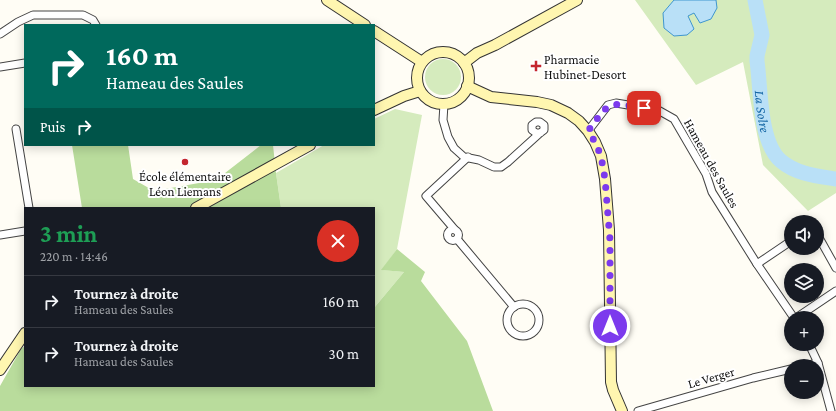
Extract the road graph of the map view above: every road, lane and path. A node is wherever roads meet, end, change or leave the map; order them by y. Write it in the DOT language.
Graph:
graph roads {
  1 [pos="327,0"];
  2 [pos="577,0"];
  3 [pos="95,24"];
  4 [pos="363,24"];
  5 [pos="375,32"];
  6 [pos="0,34"];
  7 [pos="422,62"];
  8 [pos="24,63"];
  9 [pos="464,63"];
  10 [pos="0,67"];
  11 [pos="467,86"];
  12 [pos="420,91"];
  13 [pos="444,104"];
  14 [pos="375,110"];
  15 [pos="16,129"];
  16 [pos="588,131"];
  17 [pos="540,133"];
  18 [pos="308,146"];
  19 [pos="468,157"];
  20 [pos="29,207"];
  21 [pos="198,207"];
  22 [pos="24,231"];
  23 [pos="0,235"];
  24 [pos="784,246"];
  25 [pos="824,247"];
  26 [pos="758,264"];
  27 [pos="836,268"];
  28 [pos="836,291"];
  29 [pos="514,307"];
  30 [pos="790,311"];
  31 [pos="806,311"];
  32 [pos="24,334"];
  33 [pos="0,370"];
  34 [pos="784,371"];
  35 [pos="824,387"];
  36 [pos="622,411"];
  37 [pos="638,411"];
  38 [pos="830,411"];
  1 -- 4 [label="main road"];
  2 -- 9 [label="main road"];
  3 -- 6 [label="street"];
  5 -- 7 [label="main road"];
  7 -- 9 [label="main road"];
  7 -- 12 [label="main road"];
  8 -- 10 [label="street"];
  9 -- 11 [label="main road"];
  11 -- 13 [label="main road"];
  11 -- 16 [label="main road"];
  12 -- 13 [label="main road"];
  12 -- 14 [label="main road"];
  13 -- 19 [label="street"];
  15 -- 20 [label="street"];
  16 -- 26 [label="street, Hameau des Saules"];
  16 -- 36 [label="main road"];
  17 -- 19 [label="street"];
  18 -- 21 [label="main road"];
  19 -- 29 [label="street"];
  22 -- 23 [label="street"];
  24 -- 26 [label="street"];
  25 -- 27 [label="street"];
  26 -- 30 [label="street"];
  28 -- 31 [label="street"];
  29 -- 29 [label="street"];
  32 -- 33 [label="main road"];
  34 -- 37 [label="street, Le Verger"];
  35 -- 38 [label="street"];
}
